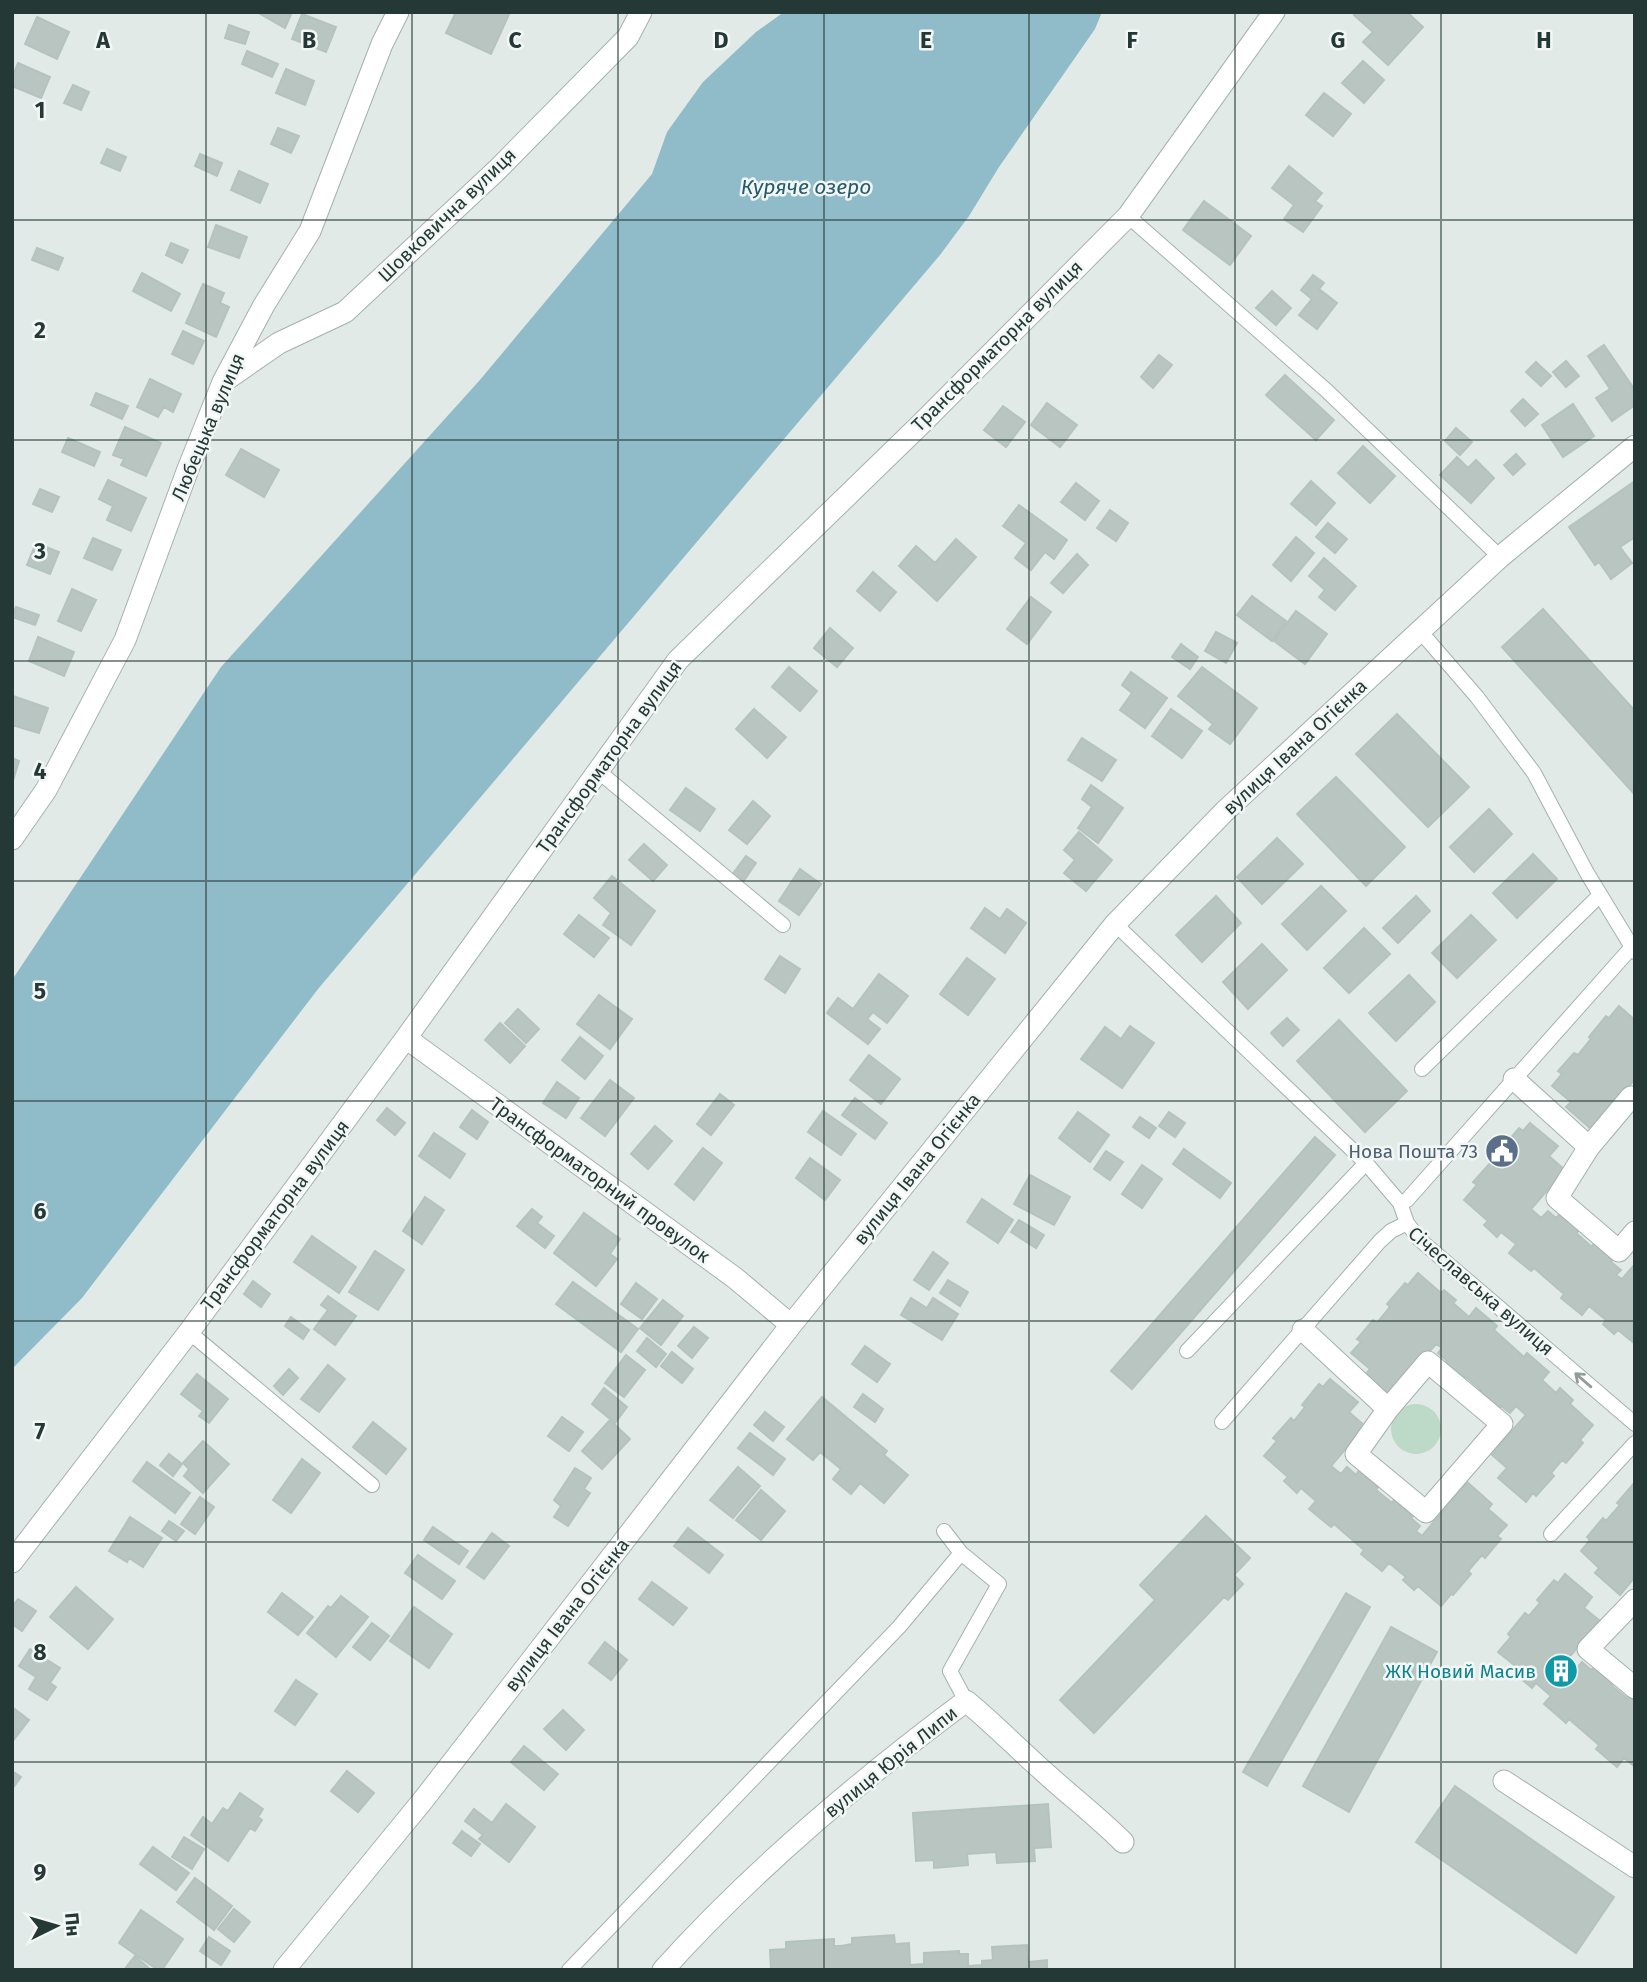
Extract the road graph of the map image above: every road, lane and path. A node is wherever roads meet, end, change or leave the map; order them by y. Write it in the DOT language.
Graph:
graph roads {
  1 [pos="398,12"];
  2 [pos="641,12"];
  3 [pos="1274,12"];
  4 [pos="1128,216"];
  5 [pos="223,382"];
  6 [pos="1635,446"];
  7 [pos="1500,557"];
  8 [pos="1420,631"];
  9 [pos="598,771"];
  10 [pos="12,839"];
  11 [pos="1600,895"];
  12 [pos="1115,924"];
  13 [pos="783,925"];
  14 [pos="1633,950"];
  15 [pos="407,1038"];
  16 [pos="1422,1069"];
  17 [pos="1514,1079"];
  18 [pos="1635,1100"];
  19 [pos="1588,1147"];
  20 [pos="1366,1163"];
  21 [pos="1401,1203"];
  22 [pos="1407,1223"];
  23 [pos="1635,1232"];
  24 [pos="791,1325"];
  25 [pos="1303,1330"];
  26 [pos="188,1332"];
  27 [pos="1187,1352"];
  28 [pos="1388,1409"];
  29 [pos="1222,1422"];
  30 [pos="1635,1424"];
  31 [pos="1635,1443"];
  32 [pos="372,1485"];
  33 [pos="944,1531"];
  34 [pos="1551,1534"];
  35 [pos="961,1553"];
  36 [pos="12,1562"];
  37 [pos="1635,1600"];
  38 [pos="1635,1688"];
  39 [pos="966,1701"];
  40 [pos="1504,1781"];
  41 [pos="1124,1842"];
  42 [pos="1635,1867"];
  43 [pos="284,1970"];
  44 [pos="569,1970"];
  45 [pos="663,1970"];
  1 -- 5 [label="street, Любецька вулиця"];
  2 -- 5 [label="street, Шовковична вулиця"];
  3 -- 4 [label="street, Трансформаторна вулиця"];
  4 -- 7 [label="lane"];
  4 -- 9 [label="street, Трансформаторна вулиця"];
  5 -- 10 [label="street, Любецька вулиця"];
  6 -- 7 [label="street, вулиця Івана Огієнка"];
  7 -- 8 [label="street, вулиця Івана Огієнка"];
  8 -- 11 [label="lane"];
  8 -- 12 [label="street, вулиця Івана Огієнка"];
  9 -- 13 [label="lane"];
  9 -- 15 [label="street, Трансформаторна вулиця"];
  11 -- 14 [label="lane"];
  11 -- 16 [label="lane"];
  12 -- 20 [label="lane"];
  12 -- 24 [label="street, вулиця Івана Огієнка"];
  14 -- 17 [label="lane"];
  15 -- 24 [label="street, Трансформаторний провулок"];
  15 -- 26 [label="street, Трансформаторна вулиця"];
  17 -- 19 [label="street"];
  17 -- 21 [label="lane"];
  18 -- 19 [label="street"];
  19 -- 23 [label="street"];
  20 -- 21 [label="lane"];
  20 -- 27 [label="lane"];
  21 -- 22 [label="lane"];
  22 -- 25 [label="lane, Січеславська вулиця"];
  30 -- 22 [label="lane, Січеславська вулиця, one-way"];
  24 -- 43 [label="street, вулиця Івана Огієнка"];
  25 -- 28 [label="street"];
  25 -- 29 [label="lane, Січеславська вулиця"];
  26 -- 32 [label="lane"];
  26 -- 36 [label="street, Трансформаторна вулиця"];
  28 -- 28 [label="street"];
  31 -- 34 [label="lane"];
  33 -- 35 [label="lane"];
  35 -- 39 [label="lane"];
  35 -- 44 [label="lane"];
  37 -- 38 [label="street"];
  39 -- 41 [label="street, вулиця Юрія Липи"];
  39 -- 45 [label="street, вулиця Юрія Липи"];
  40 -- 42 [label="street"];
}
